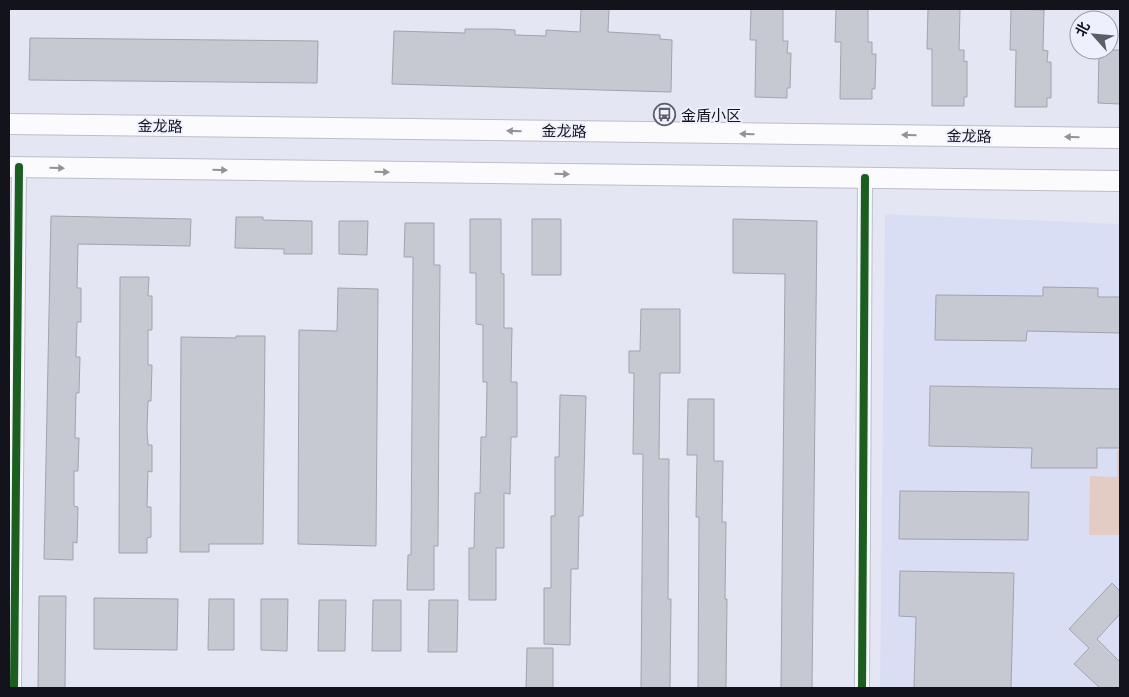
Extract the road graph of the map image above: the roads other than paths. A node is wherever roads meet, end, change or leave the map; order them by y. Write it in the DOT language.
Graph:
graph roads {
  1 [pos="9,124"];
  2 [pos="1120,138"];
  3 [pos="14,167"];
  4 [pos="865,178"];
  5 [pos="1120,181"];
  6 [pos="14,688"];
  7 [pos="862,688"];
  2 -- 1 [label="main road, 金龙路, one-way"];
  3 -- 4 [label="main road, one-way"];
  3 -- 6 [label="street"];
  4 -- 5 [label="main road"];
  4 -- 7 [label="street"];
}
